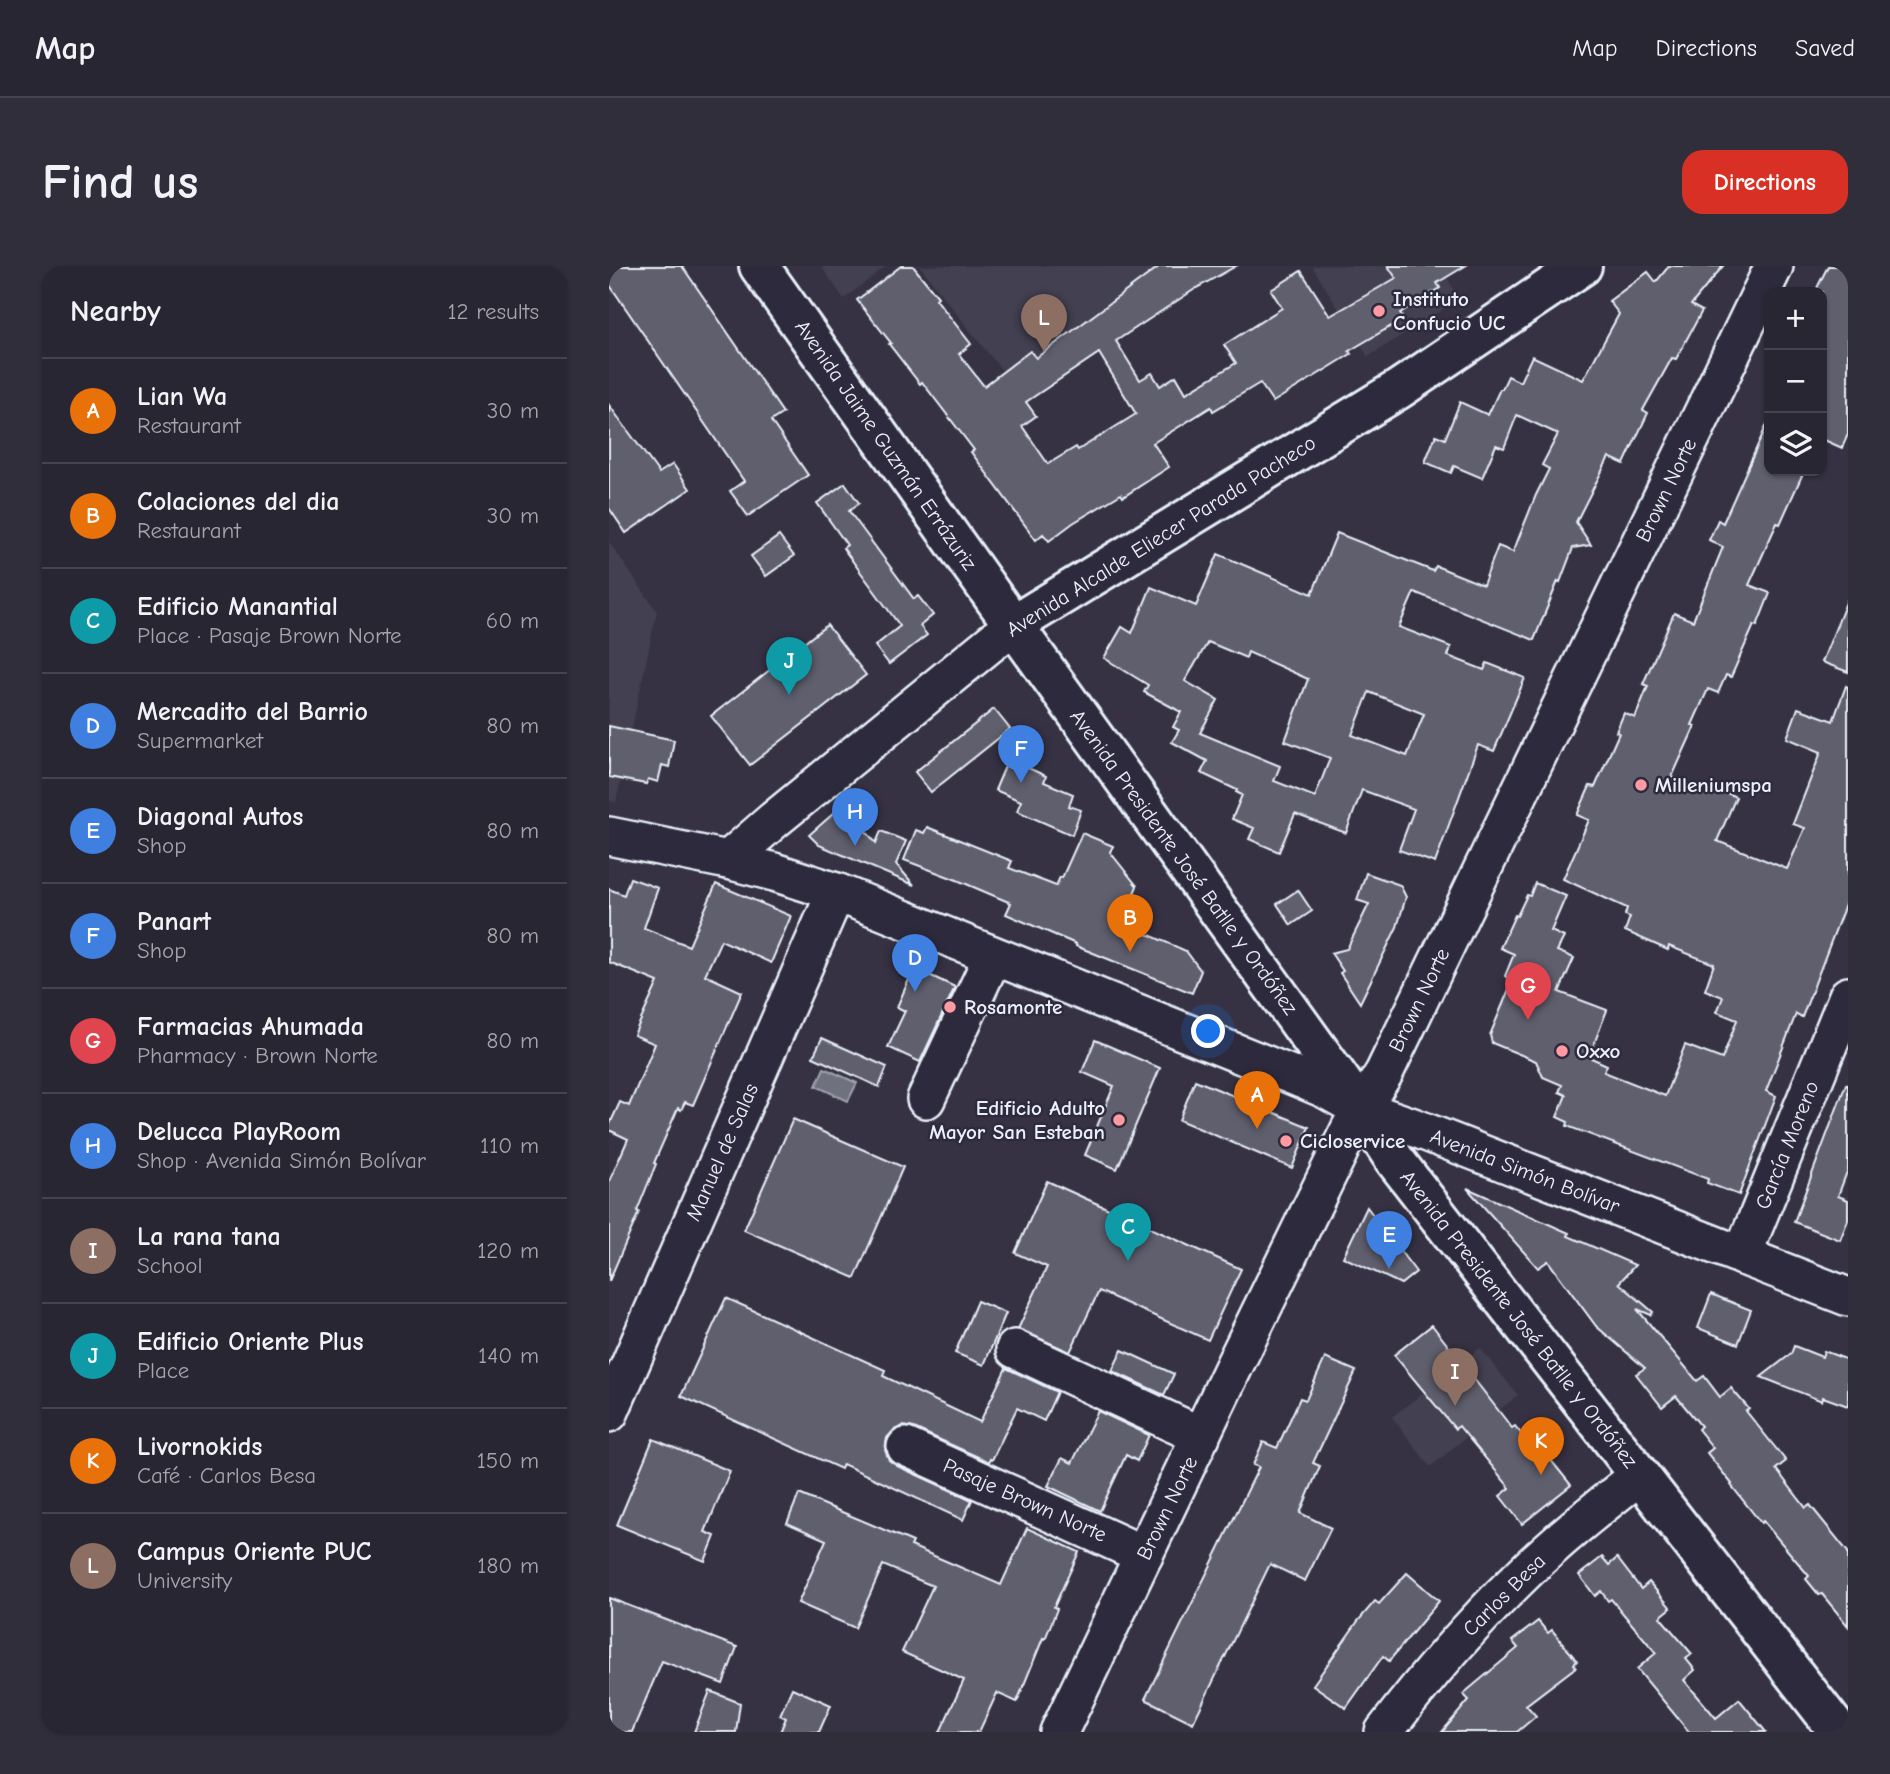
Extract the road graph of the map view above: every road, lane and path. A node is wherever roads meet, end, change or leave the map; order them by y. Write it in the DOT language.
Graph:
graph roads {
  1 [pos="759,266"];
  2 [pos="1582,266"];
  3 [pos="1773,266"];
  4 [pos="1013,625"];
  5 [pos="609,836"];
  6 [pos="728,860"];
  7 [pos="836,892"];
  8 [pos="993,956"];
  9 [pos="1848,996"];
  10 [pos="926,1099"];
  11 [pos="1361,1109"];
  12 [pos="1742,1256"];
  13 [pos="1848,1297"];
  14 [pos="1014,1349"];
  15 [pos="609,1413"];
  16 [pos="1201,1436"];
  17 [pos="906,1447"];
  18 [pos="1640,1475"];
  19 [pos="1144,1555"];
  20 [pos="1059,1732"];
  21 [pos="1384,1732"];
  22 [pos="1839,1732"];
  1 -- 4 [label="main road, Avenida Jaime Guzmán Errázuriz"];
  2 -- 4 [label="main road, Avenida Alcalde Eliecer Parada Pacheco"];
  3 -- 11 [label="street, Brown Norte"];
  4 -- 6 [label="street, Avenida Alcalde Eliecer Parada Pacheco"];
  4 -- 11 [label="main road, Avenida Presidente José Batlle y Ordóñez"];
  5 -- 6 [label="street, Avenida Simón Bolívar"];
  6 -- 7 [label="street, Avenida Simón Bolívar"];
  7 -- 8 [label="street, Avenida Simón Bolívar"];
  7 -- 15 [label="street, Manuel de Salas"];
  8 -- 10 [label="street"];
  8 -- 11 [label="street, Avenida Simón Bolívar"];
  9 -- 12 [label="street, García Moreno"];
  11 -- 12 [label="street, Avenida Simón Bolívar"];
  11 -- 16 [label="street, Brown Norte"];
  11 -- 18 [label="main road, Avenida Presidente José Batlle y Ordóñez"];
  12 -- 13 [label="street, Avenida Simón Bolívar"];
  14 -- 16 [label="street"];
  16 -- 19 [label="street, Brown Norte"];
  17 -- 19 [label="street, Pasaje Brown Norte"];
  18 -- 21 [label="street, Carlos Besa"];
  18 -- 22 [label="main road, Avenida Presidente José Batlle y Ordóñez"];
  19 -- 20 [label="street, Brown Norte"];
}
